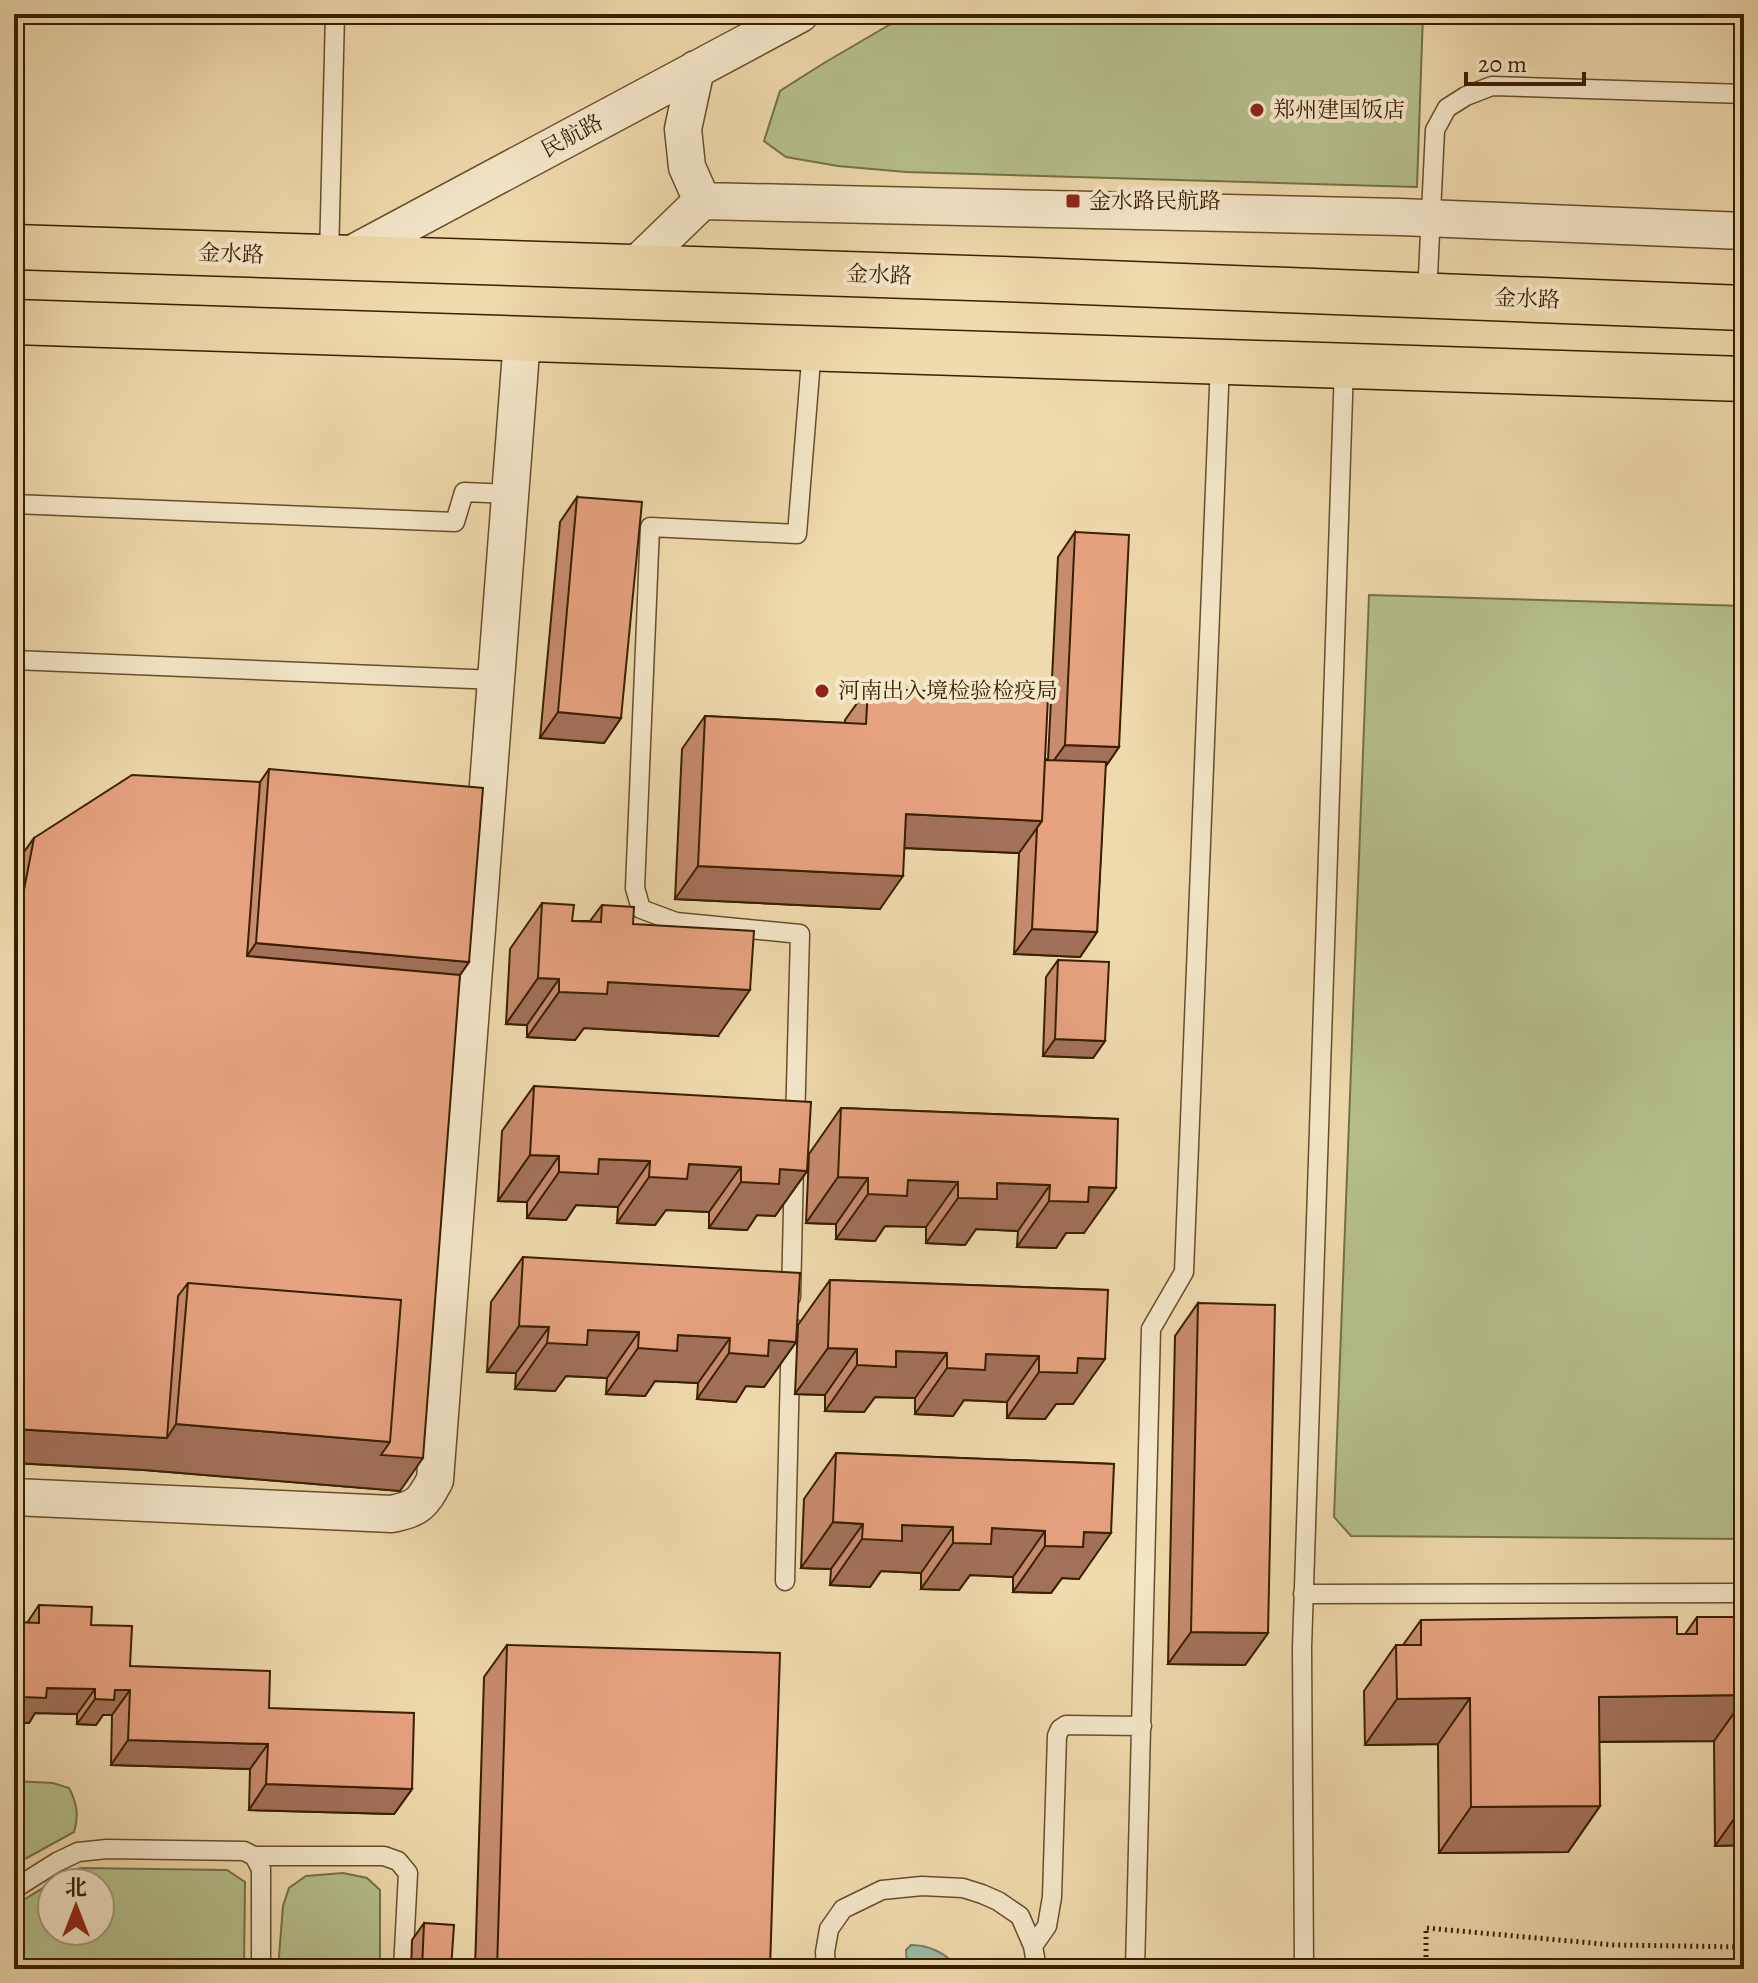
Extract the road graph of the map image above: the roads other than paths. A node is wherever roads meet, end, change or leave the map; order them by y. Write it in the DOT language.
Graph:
graph roads {
  1 [pos="335,14"];
  2 [pos="800,14"];
  3 [pos="696,69"];
  4 [pos="1744,94"];
  5 [pos="702,201"];
  6 [pos="1431,219"];
  7 [pos="1744,231"];
  8 [pos="14,247"];
  9 [pos="337,258"];
  10 [pos="634,267"];
  11 [pos="1427,296"];
  12 [pos="1744,308"];
  13 [pos="14,322"];
  14 [pos="522,339"];
  15 [pos="812,348"];
  16 [pos="1220,362"];
  17 [pos="1344,366"];
  18 [pos="1744,379"];
  19 [pos="511,494"];
  20 [pos="14,504"];
  21 [pos="14,660"];
  22 [pos="496,680"];
  23 [pos="14,1497"];
  24 [pos="785,1581"];
  25 [pos="1744,1593"];
  26 [pos="1303,1594"];
  27 [pos="1142,1726"];
  28 [pos="254,1856"];
  29 [pos="14,1889"];
  30 [pos="1033,1946"];
  31 [pos="261,1969"];
  32 [pos="403,1969"];
  33 [pos="826,1969"];
  34 [pos="1037,1969"];
  35 [pos="1135,1969"];
  36 [pos="1304,1969"];
  1 -- 9 [label="lane"];
  2 -- 3 [label="street, 民航路"];
  3 -- 5 [label="street"];
  3 -- 9 [label="street, 民航路"];
  4 -- 6 [label="lane"];
  5 -- 6 [label="street"];
  5 -- 10 [label="street"];
  6 -- 7 [label="street"];
  6 -- 11 [label="lane"];
  8 -- 9 [label="main road, 金水路"];
  9 -- 10 [label="main road, 金水路"];
  10 -- 11 [label="main road, 金水路"];
  11 -- 12 [label="main road, 金水路"];
  13 -- 14 [label="main road"];
  14 -- 15 [label="main road"];
  14 -- 19 [label="street"];
  15 -- 16 [label="main road"];
  15 -- 24 [label="lane"];
  16 -- 17 [label="main road"];
  16 -- 27 [label="lane"];
  17 -- 18 [label="main road"];
  17 -- 26 [label="lane"];
  19 -- 20 [label="lane"];
  19 -- 22 [label="street"];
  21 -- 22 [label="lane"];
  22 -- 23 [label="street"];
  25 -- 26 [label="lane"];
  26 -- 36 [label="lane"];
  27 -- 30 [label="lane"];
  27 -- 35 [label="lane"];
  28 -- 29 [label="lane"];
  28 -- 31 [label="lane"];
  28 -- 32 [label="lane"];
  30 -- 33 [label="lane"];
  30 -- 34 [label="lane"];
}
